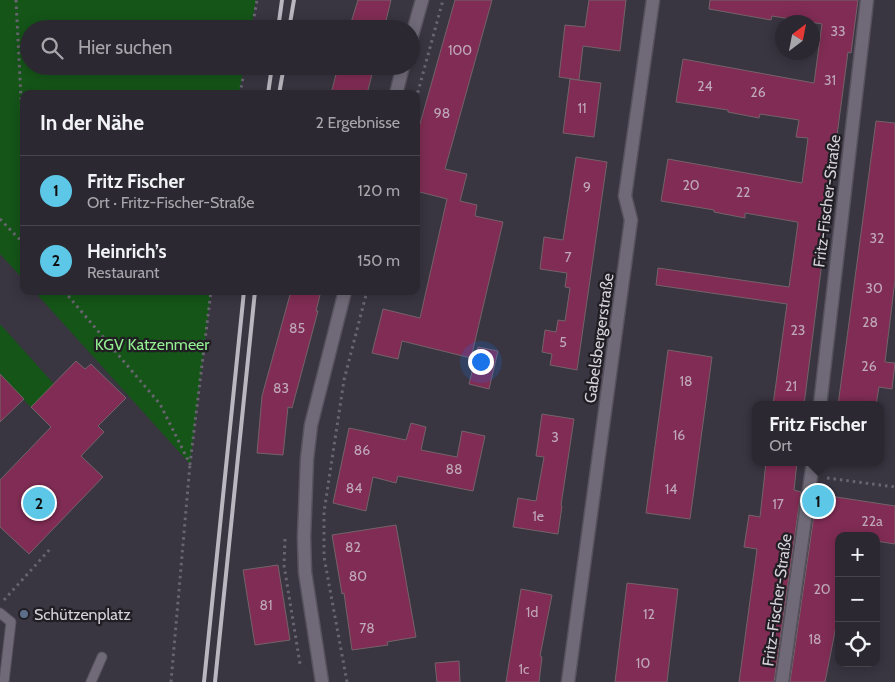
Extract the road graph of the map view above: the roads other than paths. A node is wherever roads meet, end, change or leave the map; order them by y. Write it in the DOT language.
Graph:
graph roads {
  1 [pos="422,0"];
  2 [pos="653,0"];
  3 [pos="867,0"];
  4 [pos="416,20"];
  5 [pos="401,75"];
  6 [pos="397,90"];
  7 [pos="344,295"];
  8 [pos="820,401"];
  9 [pos="812,466"];
  10 [pos="0,612"];
  11 [pos="102,656"];
  12 [pos="4,682"];
  13 [pos="91,682"];
  14 [pos="322,682"];
  15 [pos="568,682"];
  16 [pos="782,682"];
  1 -- 4 [label="street"];
  2 -- 15 [label="street, Gabelsbergerstraße"];
  3 -- 8 [label="street, Fritz-Fischer-Straße"];
  5 -- 6 [label="street"];
  7 -- 14 [label="street"];
  9 -- 16 [label="street, Fritz-Fischer-Straße"];
  10 -- 12 [label="lane"];
  11 -- 13 [label="lane"];
}
